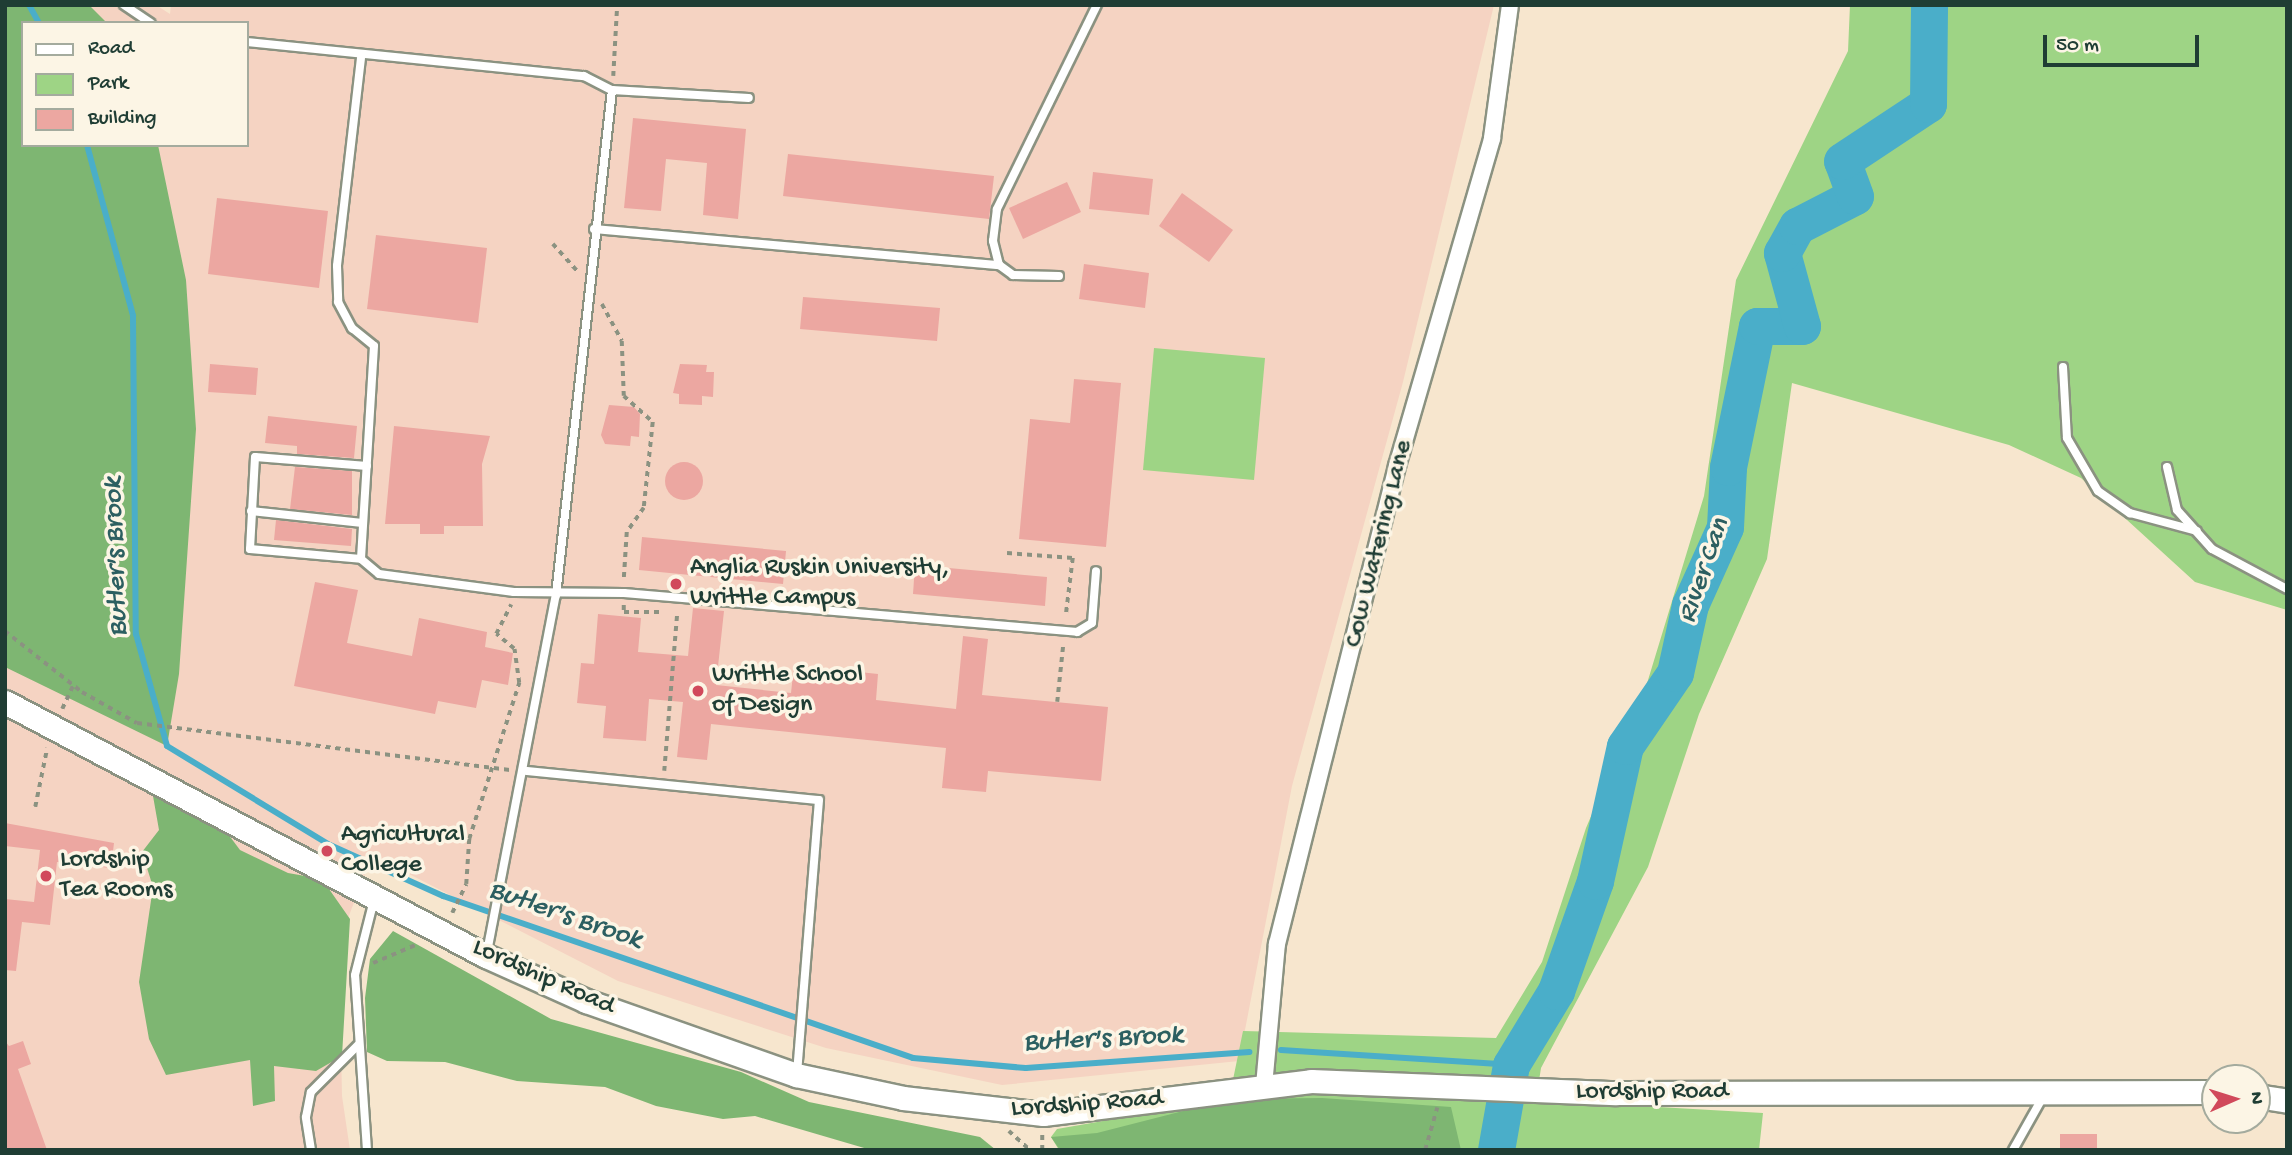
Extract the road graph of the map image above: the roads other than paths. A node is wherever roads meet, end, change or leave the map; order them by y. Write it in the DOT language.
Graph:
graph roads {
  1 [pos="124,5"];
  2 [pos="1097,5"];
  3 [pos="1510,5"];
  4 [pos="149,21"];
  5 [pos="248,42"];
  6 [pos="361,58"];
  7 [pos="612,90"];
  8 [pos="749,98"];
  9 [pos="594,229"];
  10 [pos="999,265"];
  11 [pos="1059,276"];
  12 [pos="2063,367"];
  13 [pos="368,466"];
  14 [pos="2167,467"];
  15 [pos="251,511"];
  16 [pos="362,523"];
  17 [pos="2197,531"];
  18 [pos="361,559"];
  19 [pos="1096,571"];
  20 [pos="2287,589"];
  21 [pos="556,595"];
  22 [pos="5,702"];
  23 [pos="526,771"];
  24 [pos="378,895"];
  25 [pos="486,956"];
  26 [pos="358,1045"];
  27 [pos="796,1075"];
  28 [pos="1264,1086"];
  29 [pos="2201,1092"];
  30 [pos="2045,1094"];
  31 [pos="311,1150"];
  32 [pos="367,1150"];
  33 [pos="2013,1150"];
  1 -- 4 [label="lane"];
  2 -- 10 [label="lane"];
  3 -- 28 [label="street, Cow Watering Lane"];
  5 -- 6 [label="lane"];
  6 -- 7 [label="lane"];
  6 -- 13 [label="lane"];
  7 -- 8 [label="lane"];
  7 -- 9 [label="lane"];
  9 -- 10 [label="lane"];
  9 -- 21 [label="lane"];
  10 -- 11 [label="lane"];
  12 -- 17 [label="lane"];
  13 -- 15 [label="lane"];
  13 -- 16 [label="lane"];
  14 -- 17 [label="lane"];
  15 -- 16 [label="lane"];
  15 -- 18 [label="lane"];
  16 -- 18 [label="lane"];
  17 -- 20 [label="lane"];
  18 -- 21 [label="lane"];
  19 -- 21 [label="lane"];
  21 -- 23 [label="lane"];
  22 -- 24 [label="street, Lordship Road"];
  23 -- 25 [label="lane"];
  23 -- 27 [label="lane"];
  24 -- 25 [label="street, Lordship Road"];
  24 -- 26 [label="lane"];
  25 -- 27 [label="street, Lordship Road"];
  26 -- 31 [label="lane"];
  26 -- 32 [label="lane"];
  27 -- 28 [label="street, Lordship Road"];
  28 -- 30 [label="street, Lordship Road"];
  29 -- 30 [label="street, Lordship Road"];
  30 -- 33 [label="lane"];
}
